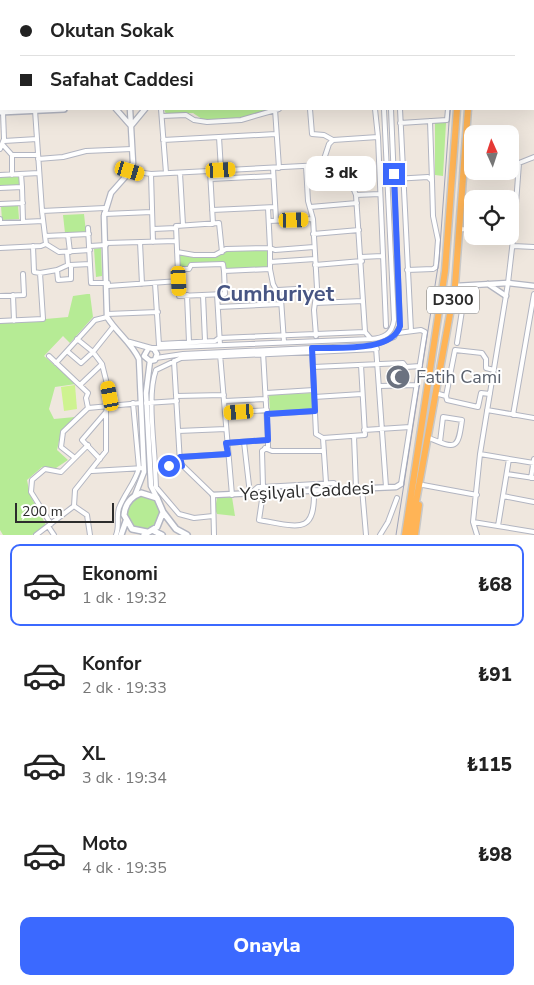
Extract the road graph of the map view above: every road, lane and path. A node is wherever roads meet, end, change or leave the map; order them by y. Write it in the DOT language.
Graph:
graph roads {
  1 [pos="0,33"];
  2 [pos="0,64"];
  3 [pos="0,78"];
  4 [pos="35,110"];
  5 [pos="117,110"];
  6 [pos="130,110"];
  7 [pos="144,110"];
  8 [pos="161,110"];
  9 [pos="274,110"];
  10 [pos="277,110"];
  11 [pos="310,110"];
  12 [pos="375,110"];
  13 [pos="383,110"];
  14 [pos="391,110"];
  15 [pos="400,110"];
  16 [pos="448,110"];
  17 [pos="457,110"];
  18 [pos="468,110"];
  19 [pos="1,112"];
  20 [pos="162,116"];
  21 [pos="430,121"];
  22 [pos="400,123"];
  23 [pos="131,126"];
  24 [pos="276,134"];
  25 [pos="219,137"];
  26 [pos="378,137"];
  27 [pos="37,140"];
  28 [pos="164,140"];
  29 [pos="333,140"];
  30 [pos="2,145"];
  31 [pos="132,149"];
  32 [pos="12,155"];
  33 [pos="38,157"];
  34 [pos="534,157"];
  35 [pos="322,165"];
  36 [pos="306,166"];
  37 [pos="273,168"];
  38 [pos="279,168"];
  39 [pos="221,170"];
  40 [pos="130,171"];
  41 [pos="210,171"];
  42 [pos="180,172"];
  43 [pos="39,173"];
  44 [pos="166,173"];
  45 [pos="21,174"];
  46 [pos="152,174"];
  47 [pos="0,175"];
  48 [pos="12,175"];
  49 [pos="273,176"];
  50 [pos="402,178"];
  51 [pos="211,179"];
  52 [pos="394,179"];
  53 [pos="432,181"];
  54 [pos="22,187"];
  55 [pos="0,188"];
  56 [pos="516,190"];
  57 [pos="380,194"];
  58 [pos="356,195"];
  59 [pos="23,203"];
  60 [pos="357,203"];
  61 [pos="0,204"];
  62 [pos="275,207"];
  63 [pos="310,207"];
  64 [pos="268,208"];
  65 [pos="212,210"];
  66 [pos="42,211"];
  67 [pos="105,211"];
  68 [pos="152,212"];
  69 [pos="0,218"];
  70 [pos="312,219"];
  71 [pos="268,220"];
  72 [pos="276,220"];
  73 [pos="23,221"];
  74 [pos="43,221"];
  75 [pos="213,224"];
  76 [pos="183,225"];
  77 [pos="88,228"];
  78 [pos="176,228"];
  79 [pos="153,229"];
  80 [pos="460,229"];
  81 [pos="464,229"];
  82 [pos="359,230"];
  83 [pos="89,234"];
  84 [pos="313,234"];
  85 [pos="68,235"];
  86 [pos="45,236"];
  87 [pos="176,241"];
  88 [pos="140,242"];
  89 [pos="153,242"];
  90 [pos="46,244"];
  91 [pos="106,244"];
  92 [pos="33,246"];
  93 [pos="314,246"];
  94 [pos="513,246"];
  95 [pos="534,247"];
  96 [pos="0,248"];
  97 [pos="90,248"];
  98 [pos="270,248"];
  99 [pos="68,252"];
  100 [pos="177,252"];
  101 [pos="222,252"];
  102 [pos="382,256"];
  103 [pos="315,259"];
  104 [pos="361,259"];
  105 [pos="270,262"];
  106 [pos="90,264"];
  107 [pos="69,265"];
  108 [pos="315,265"];
  109 [pos="178,269"];
  110 [pos="270,269"];
  111 [pos="57,270"];
  112 [pos="407,270"];
  113 [pos="224,271"];
  114 [pos="40,273"];
  115 [pos="23,274"];
  116 [pos="179,281"];
  117 [pos="508,282"];
  118 [pos="155,283"];
  119 [pos="108,284"];
  120 [pos="142,284"];
  121 [pos="487,284"];
  122 [pos="455,286"];
  123 [pos="534,286"];
  124 [pos="278,290"];
  125 [pos="465,290"];
  126 [pos="217,294"];
  127 [pos="534,294"];
  128 [pos="203,295"];
  129 [pos="0,296"];
  130 [pos="12,296"];
  131 [pos="187,296"];
  132 [pos="316,296"];
  133 [pos="506,296"];
  134 [pos="363,301"];
  135 [pos="315,303"];
  136 [pos="281,304"];
  137 [pos="218,307"];
  138 [pos="451,310"];
  139 [pos="462,311"];
  140 [pos="158,312"];
  141 [pos="107,316"];
  142 [pos="14,320"];
  143 [pos="0,321"];
  144 [pos="386,326"];
  145 [pos="113,327"];
  146 [pos="411,331"];
  147 [pos="365,332"];
  148 [pos="398,333"];
  149 [pos="316,335"];
  150 [pos="284,336"];
  151 [pos="219,338"];
  152 [pos="77,339"];
  153 [pos="371,339"];
  154 [pos="128,341"];
  155 [pos="205,341"];
  156 [pos="316,341"];
  157 [pos="189,342"];
  158 [pos="284,342"];
  159 [pos="457,343"];
  160 [pos="159,345"];
  161 [pos="220,345"];
  162 [pos="376,347"];
  163 [pos="150,348"];
  164 [pos="312,350"];
  165 [pos="67,351"];
  166 [pos="92,352"];
  167 [pos="263,352"];
  168 [pos="144,354"];
  169 [pos="220,354"];
  170 [pos="49,356"];
  171 [pos="156,358"];
  172 [pos="139,360"];
  173 [pos="150,361"];
  174 [pos="174,361"];
  175 [pos="56,363"];
  176 [pos="102,364"];
  177 [pos="360,365"];
  178 [pos="379,365"];
  179 [pos="420,366"];
  180 [pos="313,368"];
  181 [pos="494,370"];
  182 [pos="80,385"];
  183 [pos="417,385"];
  184 [pos="380,386"];
  185 [pos="314,390"];
  186 [pos="266,393"];
  187 [pos="435,393"];
  188 [pos="362,394"];
  189 [pos="490,394"];
  190 [pos="224,395"];
  191 [pos="426,395"];
  192 [pos="446,396"];
  193 [pos="314,398"];
  194 [pos="176,399"];
  195 [pos="266,399"];
  196 [pos="225,401"];
  197 [pos="133,403"];
  198 [pos="143,403"];
  199 [pos="152,403"];
  200 [pos="108,405"];
  201 [pos="88,408"];
  202 [pos="488,410"];
  203 [pos="315,411"];
  204 [pos="106,412"];
  205 [pos="267,412"];
  206 [pos="226,413"];
  207 [pos="513,415"];
  208 [pos="430,417"];
  209 [pos="534,418"];
  210 [pos="410,428"];
  211 [pos="226,429"];
  212 [pos="364,430"];
  213 [pos="382,430"];
  214 [pos="178,431"];
  215 [pos="354,436"];
  216 [pos="323,438"];
  217 [pos="429,438"];
  218 [pos="268,440"];
  219 [pos="244,442"];
  220 [pos="440,442"];
  221 [pos="226,443"];
  222 [pos="88,445"];
  223 [pos="266,448"];
  224 [pos="324,451"];
  225 [pos="228,454"];
  226 [pos="480,454"];
  227 [pos="180,457"];
  228 [pos="75,458"];
  229 [pos="509,458"];
  230 [pos="100,459"];
  231 [pos="534,462"];
  232 [pos="182,466"];
  233 [pos="155,467"];
  234 [pos="141,468"];
  235 [pos="92,471"];
  236 [pos="507,474"];
  237 [pos="533,478"];
  238 [pos="326,483"];
  239 [pos="402,484"];
  240 [pos="263,487"];
  241 [pos="418,487"];
  242 [pos="340,488"];
  243 [pos="359,488"];
  244 [pos="386,488"];
  245 [pos="314,490"];
  246 [pos="263,493"];
  247 [pos="250,494"];
  248 [pos="135,495"];
  249 [pos="213,495"];
  250 [pos="232,495"];
  251 [pos="477,495"];
  252 [pos="503,496"];
  253 [pos="157,498"];
  254 [pos="397,498"];
  255 [pos="534,502"];
  256 [pos="74,506"];
  257 [pos="163,512"];
  258 [pos="214,516"];
  259 [pos="126,521"];
  260 [pos="473,522"];
  261 [pos="49,525"];
  262 [pos="498,526"];
  263 [pos="147,532"];
  264 [pos="534,532"];
  265 [pos="185,534"];
  266 [pos="36,535"];
  267 [pos="54,535"];
  268 [pos="90,535"];
  269 [pos="116,535"];
  270 [pos="121,535"];
  271 [pos="162,535"];
  272 [pos="214,535"];
  273 [pos="366,535"];
  274 [pos="380,535"];
  275 [pos="400,535"];
  276 [pos="405,535"];
  277 [pos="410,535"];
  278 [pos="415,535"];
  279 [pos="477,535"];
  1 -- 2 [label="street"];
  2 -- 3 [label="street"];
  4 -- 19 [label="main road"];
  4 -- 27 [label="street"];
  5 -- 23 [label="street"];
  6 -- 23 [label="street"];
  7 -- 23 [label="street"];
  8 -- 20 [label="street"];
  9 -- 20 [label="street"];
  10 -- 24 [label="street"];
  11 -- 29 [label="street"];
  12 -- 26 [label="street"];
  13 -- 153 [label="street"];
  14 -- 52 [label="street"];
  15 -- 22 [label="street"];
  16 -- 21 [label="street"];
  17 -- 191 [label="highway, D300"];
  18 -- 80 [label="highway, D300"];
  19 -- 30 [label="street"];
  20 -- 28 [label="street"];
  21 -- 22 [label="street"];
  21 -- 53 [label="street"];
  22 -- 50 [label="street"];
  23 -- 31 [label="street"];
  24 -- 25 [label="street"];
  24 -- 38 [label="street"];
  25 -- 28 [label="street"];
  25 -- 39 [label="street"];
  26 -- 29 [label="street"];
  26 -- 57 [label="street"];
  27 -- 30 [label="street"];
  27 -- 33 [label="street"];
  28 -- 44 [label="street"];
  29 -- 35 [label="street"];
  30 -- 32 [label="street"];
  31 -- 33 [label="street"];
  31 -- 40 [label="street"];
  32 -- 33 [label="street"];
  32 -- 48 [label="street"];
  33 -- 43 [label="street"];
  34 -- 56 [label="street"];
  35 -- 36 [label="street"];
  35 -- 58 [label="street"];
  36 -- 38 [label="street"];
  36 -- 63 [label="street"];
  37 -- 38 [label="street"];
  37 -- 39 [label="street"];
  37 -- 49 [label="street"];
  39 -- 41 [label="street"];
  40 -- 46 [label="street"];
  40 -- 67 [label="street"];
  41 -- 42 [label="street"];
  41 -- 51 [label="street"];
  42 -- 44 [label="street"];
  42 -- 76 [label="street"];
  43 -- 45 [label="street"];
  43 -- 66 [label="street"];
  44 -- 46 [label="street"];
  45 -- 48 [label="street"];
  45 -- 54 [label="street"];
  46 -- 68 [label="street"];
  47 -- 48 [label="street"];
  49 -- 51 [label="street"];
  49 -- 62 [label="street"];
  50 -- 52 [label="street"];
  50 -- 53 [label="street"];
  50 -- 112 [label="street"];
  51 -- 65 [label="street"];
  52 -- 148 [label="street"];
  53 -- 112 [label="street"];
  54 -- 55 [label="street"];
  54 -- 59 [label="street"];
  57 -- 58 [label="street"];
  57 -- 102 [label="street"];
  58 -- 60 [label="street"];
  59 -- 61 [label="street"];
  59 -- 73 [label="street"];
  60 -- 63 [label="street"];
  60 -- 82 [label="street"];
  62 -- 64 [label="street"];
  62 -- 72 [label="street"];
  63 -- 70 [label="street"];
  64 -- 65 [label="street"];
  64 -- 71 [label="street"];
  65 -- 75 [label="street"];
  66 -- 67 [label="street"];
  66 -- 74 [label="street"];
  67 -- 68 [label="street"];
  67 -- 91 [label="street"];
  68 -- 79 [label="street"];
  69 -- 73 [label="street"];
  70 -- 72 [label="street"];
  70 -- 84 [label="street"];
  71 -- 72 [label="street"];
  71 -- 98 [label="street"];
  73 -- 74 [label="street"];
  74 -- 86 [label="street"];
  75 -- 76 [label="street"];
  75 -- 101 [label="street"];
  76 -- 78 [label="street"];
  77 -- 83 [label="street"];
  78 -- 79 [label="street"];
  78 -- 87 [label="street"];
  79 -- 89 [label="street"];
  80 -- 81 [label="street"];
  80 -- 122 [label="highway, D300"];
  82 -- 84 [label="street"];
  82 -- 104 [label="street"];
  83 -- 85 [label="street"];
  83 -- 97 [label="street"];
  84 -- 93 [label="street"];
  85 -- 86 [label="street"];
  85 -- 99 [label="street"];
  86 -- 90 [label="street"];
  87 -- 89 [label="street"];
  87 -- 100 [label="street"];
  88 -- 89 [label="street"];
  88 -- 91 [label="street"];
  88 -- 120 [label="street"];
  90 -- 92 [label="street"];
  90 -- 99 [label="street"];
  91 -- 97 [label="street"];
  91 -- 119 [label="street"];
  92 -- 96 [label="street"];
  92 -- 114 [label="street"];
  93 -- 98 [label="street"];
  93 -- 103 [label="street"];
  94 -- 95 [label="street"];
  94 -- 117 [label="street"];
  97 -- 99 [label="street"];
  97 -- 106 [label="street"];
  98 -- 101 [label="street"];
  98 -- 105 [label="street"];
  99 -- 107 [label="street"];
  100 -- 101 [label="street"];
  100 -- 109 [label="street"];
  102 -- 104 [label="street"];
  102 -- 144 [label="street"];
  103 -- 105 [label="street"];
  103 -- 108 [label="street"];
  104 -- 108 [label="street"];
  104 -- 134 [label="street"];
  105 -- 110 [label="street"];
  106 -- 107 [label="street"];
  106 -- 119 [label="street"];
  107 -- 111 [label="street"];
  107 -- 111 [label="street"];
  108 -- 132 [label="street"];
  109 -- 113 [label="street"];
  109 -- 116 [label="street"];
  110 -- 113 [label="street"];
  110 -- 124 [label="street"];
  111 -- 114 [label="street"];
  112 -- 146 [label="street"];
  113 -- 126 [label="street"];
  114 -- 142 [label="street"];
  115 -- 130 [label="street"];
  116 -- 118 [label="street"];
  116 -- 131 [label="street"];
  117 -- 121 [label="street"];
  117 -- 123 [label="street"];
  117 -- 133 [label="street"];
  118 -- 120 [label="street"];
  118 -- 140 [label="street"];
  119 -- 120 [label="street"];
  119 -- 141 [label="street"];
  121 -- 122 [label="street"];
  121 -- 133 [label="street"];
  122 -- 138 [label="highway, D300"];
  124 -- 132 [label="street"];
  124 -- 136 [label="street"];
  125 -- 139 [label="street"];
  126 -- 128 [label="street"];
  126 -- 137 [label="street"];
  127 -- 207 [label="street"];
  128 -- 131 [label="street"];
  128 -- 155 [label="street"];
  129 -- 130 [label="street"];
  130 -- 142 [label="street"];
  131 -- 157 [label="street"];
  132 -- 135 [label="street"];
  133 -- 181 [label="street"];
  134 -- 135 [label="street"];
  134 -- 147 [label="street"];
  135 -- 149 [label="street"];
  136 -- 137 [label="street"];
  136 -- 150 [label="street"];
  137 -- 151 [label="street"];
  138 -- 139 [label="street"];
  138 -- 187 [label="highway, D300"];
  139 -- 159 [label="street"];
  140 -- 141 [label="street"];
  140 -- 160 [label="street"];
  141 -- 145 [label="street"];
  141 -- 152 [label="street"];
  142 -- 143 [label="street"];
  145 -- 154 [label="street"];
  145 -- 166 [label="street"];
  146 -- 148 [label="street"];
  146 -- 179 [label="street"];
  147 -- 149 [label="street"];
  147 -- 153 [label="street"];
  148 -- 162 [label="street"];
  149 -- 150 [label="street"];
  149 -- 156 [label="street"];
  150 -- 151 [label="street"];
  150 -- 158 [label="street"];
  151 -- 155 [label="street"];
  151 -- 161 [label="street"];
  152 -- 165 [label="street"];
  152 -- 166 [label="street"];
  153 -- 156 [label="street"];
  153 -- 162 [label="street"];
  154 -- 163 [label="street"];
  154 -- 172 [label="street"];
  155 -- 157 [label="street"];
  156 -- 158 [label="street"];
  157 -- 160 [label="street"];
  158 -- 161 [label="street"];
  160 -- 161 [label="street"];
  160 -- 163 [label="street"];
  162 -- 164 [label="street"];
  162 -- 178 [label="street"];
  163 -- 168 [label="street"];
  163 -- 171 [label="street"];
  164 -- 167 [label="street"];
  164 -- 180 [label="street"];
  165 -- 166 [label="street"];
  165 -- 175 [label="street"];
  166 -- 176 [label="street"];
  167 -- 169 [label="street"];
  167 -- 186 [label="street"];
  168 -- 172 [label="street"];
  168 -- 173 [label="street"];
  169 -- 171 [label="street"];
  169 -- 174 [label="street"];
  169 -- 190 [label="street"];
  170 -- 175 [label="street"];
  171 -- 173 [label="street"];
  172 -- 198 [label="street"];
  173 -- 198 [label="street"];
  174 -- 194 [label="street"];
  174 -- 199 [label="street"];
  175 -- 182 [label="street"];
  176 -- 182 [label="street"];
  176 -- 200 [label="street"];
  177 -- 178 [label="street"];
  177 -- 180 [label="street"];
  177 -- 188 [label="street"];
  178 -- 179 [label="street"];
  178 -- 184 [label="street"];
  179 -- 183 [label="street"];
  180 -- 185 [label="street"];
  181 -- 189 [label="street"];
  181 -- 192 [label="street"];
  182 -- 201 [label="street"];
  183 -- 184 [label="street"];
  183 -- 210 [label="street"];
  184 -- 213 [label="street"];
  185 -- 186 [label="street"];
  185 -- 193 [label="street"];
  186 -- 195 [label="street"];
  187 -- 192 [label="street"];
  187 -- 208 [label="highway, D300"];
  188 -- 193 [label="street"];
  188 -- 212 [label="street"];
  189 -- 192 [label="street"];
  189 -- 202 [label="street"];
  190 -- 194 [label="street"];
  190 -- 196 [label="street"];
  191 -- 241 [label="highway, D300"];
  191 -- 275 [label="highway"];
  193 -- 203 [label="street"];
  194 -- 199 [label="street"];
  194 -- 214 [label="street"];
  195 -- 196 [label="street"];
  195 -- 205 [label="street"];
  196 -- 206 [label="street"];
  197 -- 198 [label="street"];
  197 -- 200 [label="street"];
  197 -- 234 [label="street"];
  198 -- 199 [label="street"];
  198 -- 234 [label="street"];
  198 -- 253 [label="street"];
  199 -- 233 [label="street"];
  200 -- 201 [label="street"];
  200 -- 204 [label="street"];
  201 -- 228 [label="street"];
  202 -- 207 [label="street"];
  202 -- 226 [label="street"];
  203 -- 205 [label="street"];
  203 -- 216 [label="street"];
  204 -- 222 [label="street"];
  204 -- 230 [label="street"];
  205 -- 206 [label="street"];
  205 -- 218 [label="street"];
  206 -- 211 [label="street"];
  207 -- 209 [label="street"];
  208 -- 217 [label="highway"];
  208 -- 241 [label="highway, D300"];
  210 -- 213 [label="street"];
  210 -- 239 [label="street"];
  211 -- 214 [label="street"];
  211 -- 221 [label="street"];
  212 -- 213 [label="street"];
  212 -- 215 [label="street"];
  213 -- 244 [label="street"];
  214 -- 227 [label="street"];
  215 -- 216 [label="street"];
  215 -- 243 [label="street"];
  216 -- 224 [label="street"];
  217 -- 220 [label="street"];
  217 -- 241 [label="highway"];
  218 -- 219 [label="street"];
  218 -- 223 [label="street"];
  219 -- 221 [label="street"];
  219 -- 247 [label="street"];
  220 -- 220 [label="street"];
  221 -- 225 [label="street"];
  222 -- 228 [label="street"];
  222 -- 230 [label="street"];
  223 -- 224 [label="street"];
  223 -- 240 [label="street"];
  224 -- 238 [label="street"];
  225 -- 227 [label="street"];
  225 -- 250 [label="street"];
  226 -- 229 [label="street"];
  226 -- 251 [label="street"];
  227 -- 232 [label="street"];
  228 -- 261 [label="street"];
  229 -- 231 [label="street"];
  229 -- 236 [label="street"];
  230 -- 235 [label="street"];
  231 -- 237 [label="street"];
  232 -- 233 [label="street"];
  232 -- 249 [label="street"];
  233 -- 258 [label="street"];
  234 -- 235 [label="street"];
  234 -- 248 [label="street"];
  234 -- 269 [label="street"];
  235 -- 256 [label="street"];
  236 -- 237 [label="street"];
  236 -- 252 [label="street"];
  238 -- 240 [label="street"];
  238 -- 242 [label="street"];
  239 -- 244 [label="street, Yeşilyalı Caddesi"];
  240 -- 247 [label="street"];
  241 -- 251 [label="street"];
  241 -- 276 [label="highway, D300"];
  241 -- 277 [label="highway, D300"];
  241 -- 278 [label="highway"];
  242 -- 243 [label="street, Yeşilyalı Caddesi"];
  242 -- 245 [label="street, Yeşilyalı Caddesi"];
  243 -- 244 [label="street, Yeşilyalı Caddesi"];
  243 -- 273 [label="street"];
  245 -- 246 [label="street, Yeşilyalı Caddesi"];
  245 -- 246 [label="street"];
  246 -- 247 [label="street, Yeşilyalı Caddesi"];
  247 -- 250 [label="street, Yeşilyalı Caddesi"];
  248 -- 253 [label="main road"];
  248 -- 259 [label="main road"];
  249 -- 250 [label="street, Yeşilyalı Caddesi"];
  249 -- 258 [label="street"];
  251 -- 260 [label="street"];
  252 -- 255 [label="street"];
  252 -- 262 [label="street"];
  253 -- 257 [label="main road"];
  254 -- 274 [label="street"];
  256 -- 261 [label="street"];
  256 -- 268 [label="street"];
  257 -- 263 [label="main road"];
  257 -- 265 [label="main road"];
  258 -- 272 [label="street"];
  259 -- 263 [label="main road"];
  259 -- 270 [label="main road"];
  260 -- 262 [label="street"];
  260 -- 279 [label="street"];
  261 -- 266 [label="street"];
  261 -- 267 [label="street"];
  262 -- 264 [label="street"];
  263 -- 271 [label="main road"];
}
